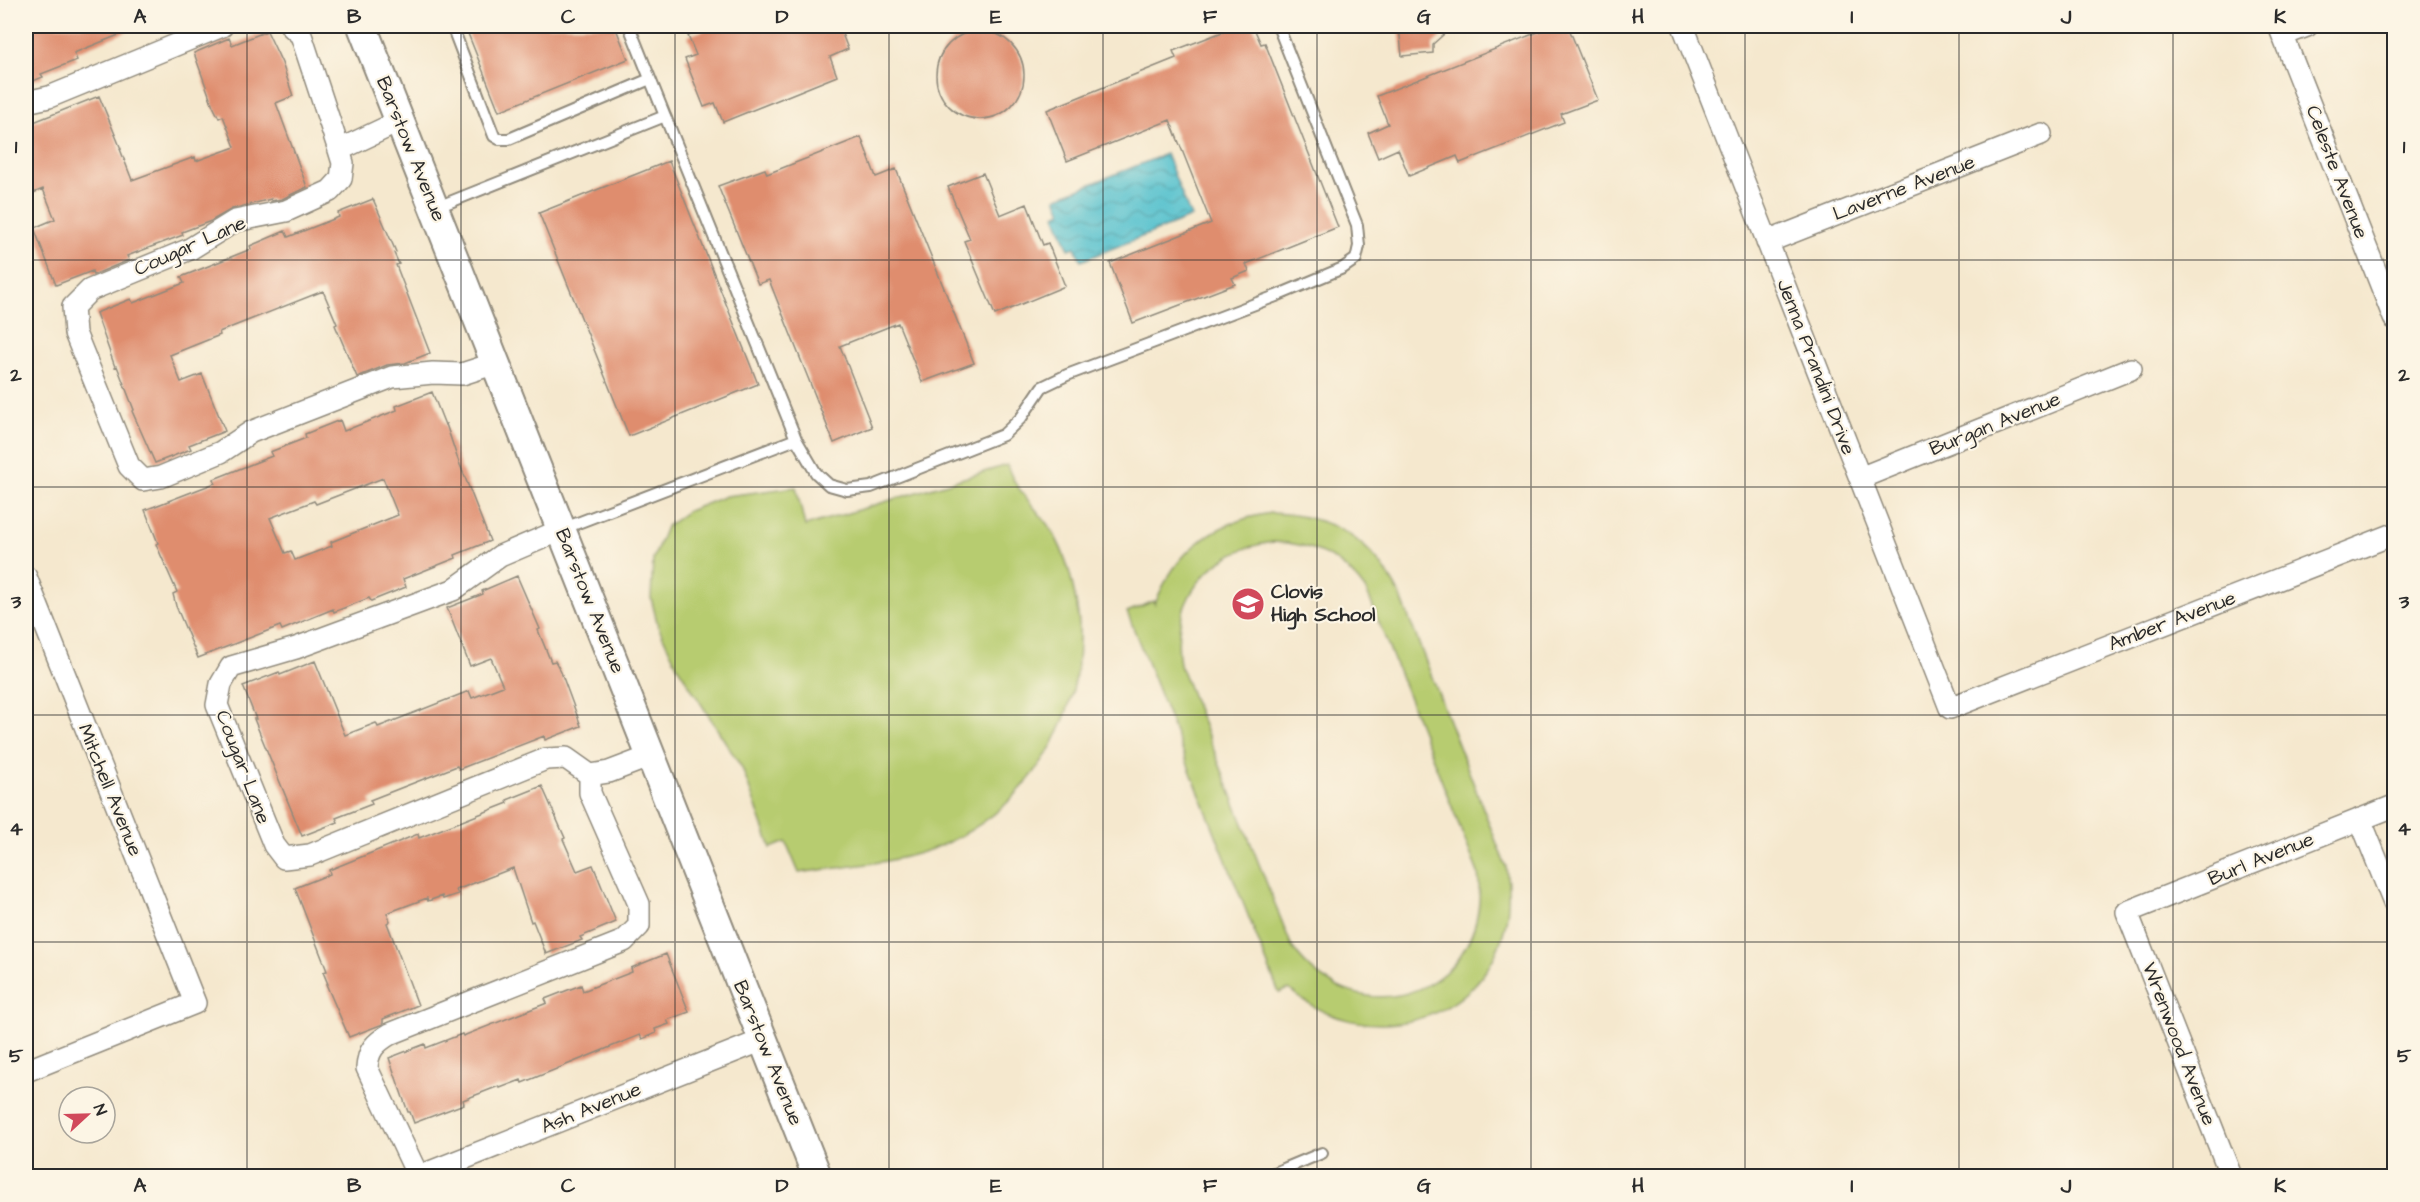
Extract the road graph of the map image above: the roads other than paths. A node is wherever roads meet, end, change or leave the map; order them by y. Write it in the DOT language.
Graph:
graph roads {
  1 [pos="222,26"];
  2 [pos="291,26"];
  3 [pos="362,26"];
  4 [pos="452,26"];
  5 [pos="629,26"];
  6 [pos="1278,26"];
  7 [pos="1683,26"];
  8 [pos="2307,26"];
  9 [pos="2281,30"];
  10 [pos="650,79"];
  11 [pos="26,102"];
  12 [pos="665,116"];
  13 [pos="400,121"];
  14 [pos="2041,134"];
  15 [pos="339,150"];
  16 [pos="435,208"];
  17 [pos="1767,242"];
  18 [pos="2386,271"];
  19 [pos="2394,318"];
  20 [pos="496,363"];
  21 [pos="2131,369"];
  22 [pos="796,439"];
  23 [pos="1860,478"];
  24 [pos="561,530"];
  25 [pos="2394,534"];
  26 [pos="26,577"];
  27 [pos="1950,708"];
  28 [pos="651,756"];
  29 [pos="590,775"];
  30 [pos="2394,806"];
  31 [pos="2360,819"];
  32 [pos="2394,903"];
  33 [pos="2127,912"];
  34 [pos="763,1040"];
  35 [pos="26,1071"];
  36 [pos="1322,1153"];
  37 [pos="419,1176"];
  38 [pos="817,1176"];
  39 [pos="1267,1176"];
  40 [pos="2231,1176"];
  1 -- 11 [label="street"];
  2 -- 15 [label="street, Cougar Lane"];
  3 -- 13 [label="street, Barstow Avenue"];
  4 -- 10 [label="lane"];
  5 -- 10 [label="lane"];
  6 -- 22 [label="lane"];
  7 -- 17 [label="street, Jenna Prandini Drive"];
  8 -- 9 [label="street"];
  9 -- 18 [label="street, Celeste Avenue"];
  10 -- 12 [label="lane"];
  12 -- 16 [label="lane"];
  12 -- 22 [label="lane"];
  13 -- 15 [label="street"];
  13 -- 16 [label="street, Barstow Avenue"];
  14 -- 17 [label="street, Laverne Avenue"];
  15 -- 20 [label="street, Cougar Lane"];
  16 -- 20 [label="street, Barstow Avenue"];
  17 -- 23 [label="street, Jenna Prandini Drive"];
  18 -- 19 [label="street, Celeste Avenue"];
  20 -- 24 [label="street, Barstow Avenue"];
  21 -- 23 [label="street, Burgan Avenue"];
  22 -- 24 [label="lane"];
  23 -- 27 [label="street, Jenna Prandini Drive"];
  24 -- 28 [label="street, Barstow Avenue"];
  24 -- 29 [label="street, Cougar Lane"];
  25 -- 27 [label="street, Amber Avenue"];
  26 -- 35 [label="street, Mitchell Avenue"];
  28 -- 29 [label="street"];
  28 -- 34 [label="street, Barstow Avenue"];
  29 -- 37 [label="street"];
  30 -- 31 [label="street, Burl Avenue"];
  31 -- 32 [label="street"];
  31 -- 33 [label="street, Burl Avenue"];
  33 -- 40 [label="street, Wrenwood Avenue"];
  34 -- 37 [label="street, Ash Avenue"];
  34 -- 38 [label="street, Barstow Avenue"];
  36 -- 39 [label="lane"];
}
